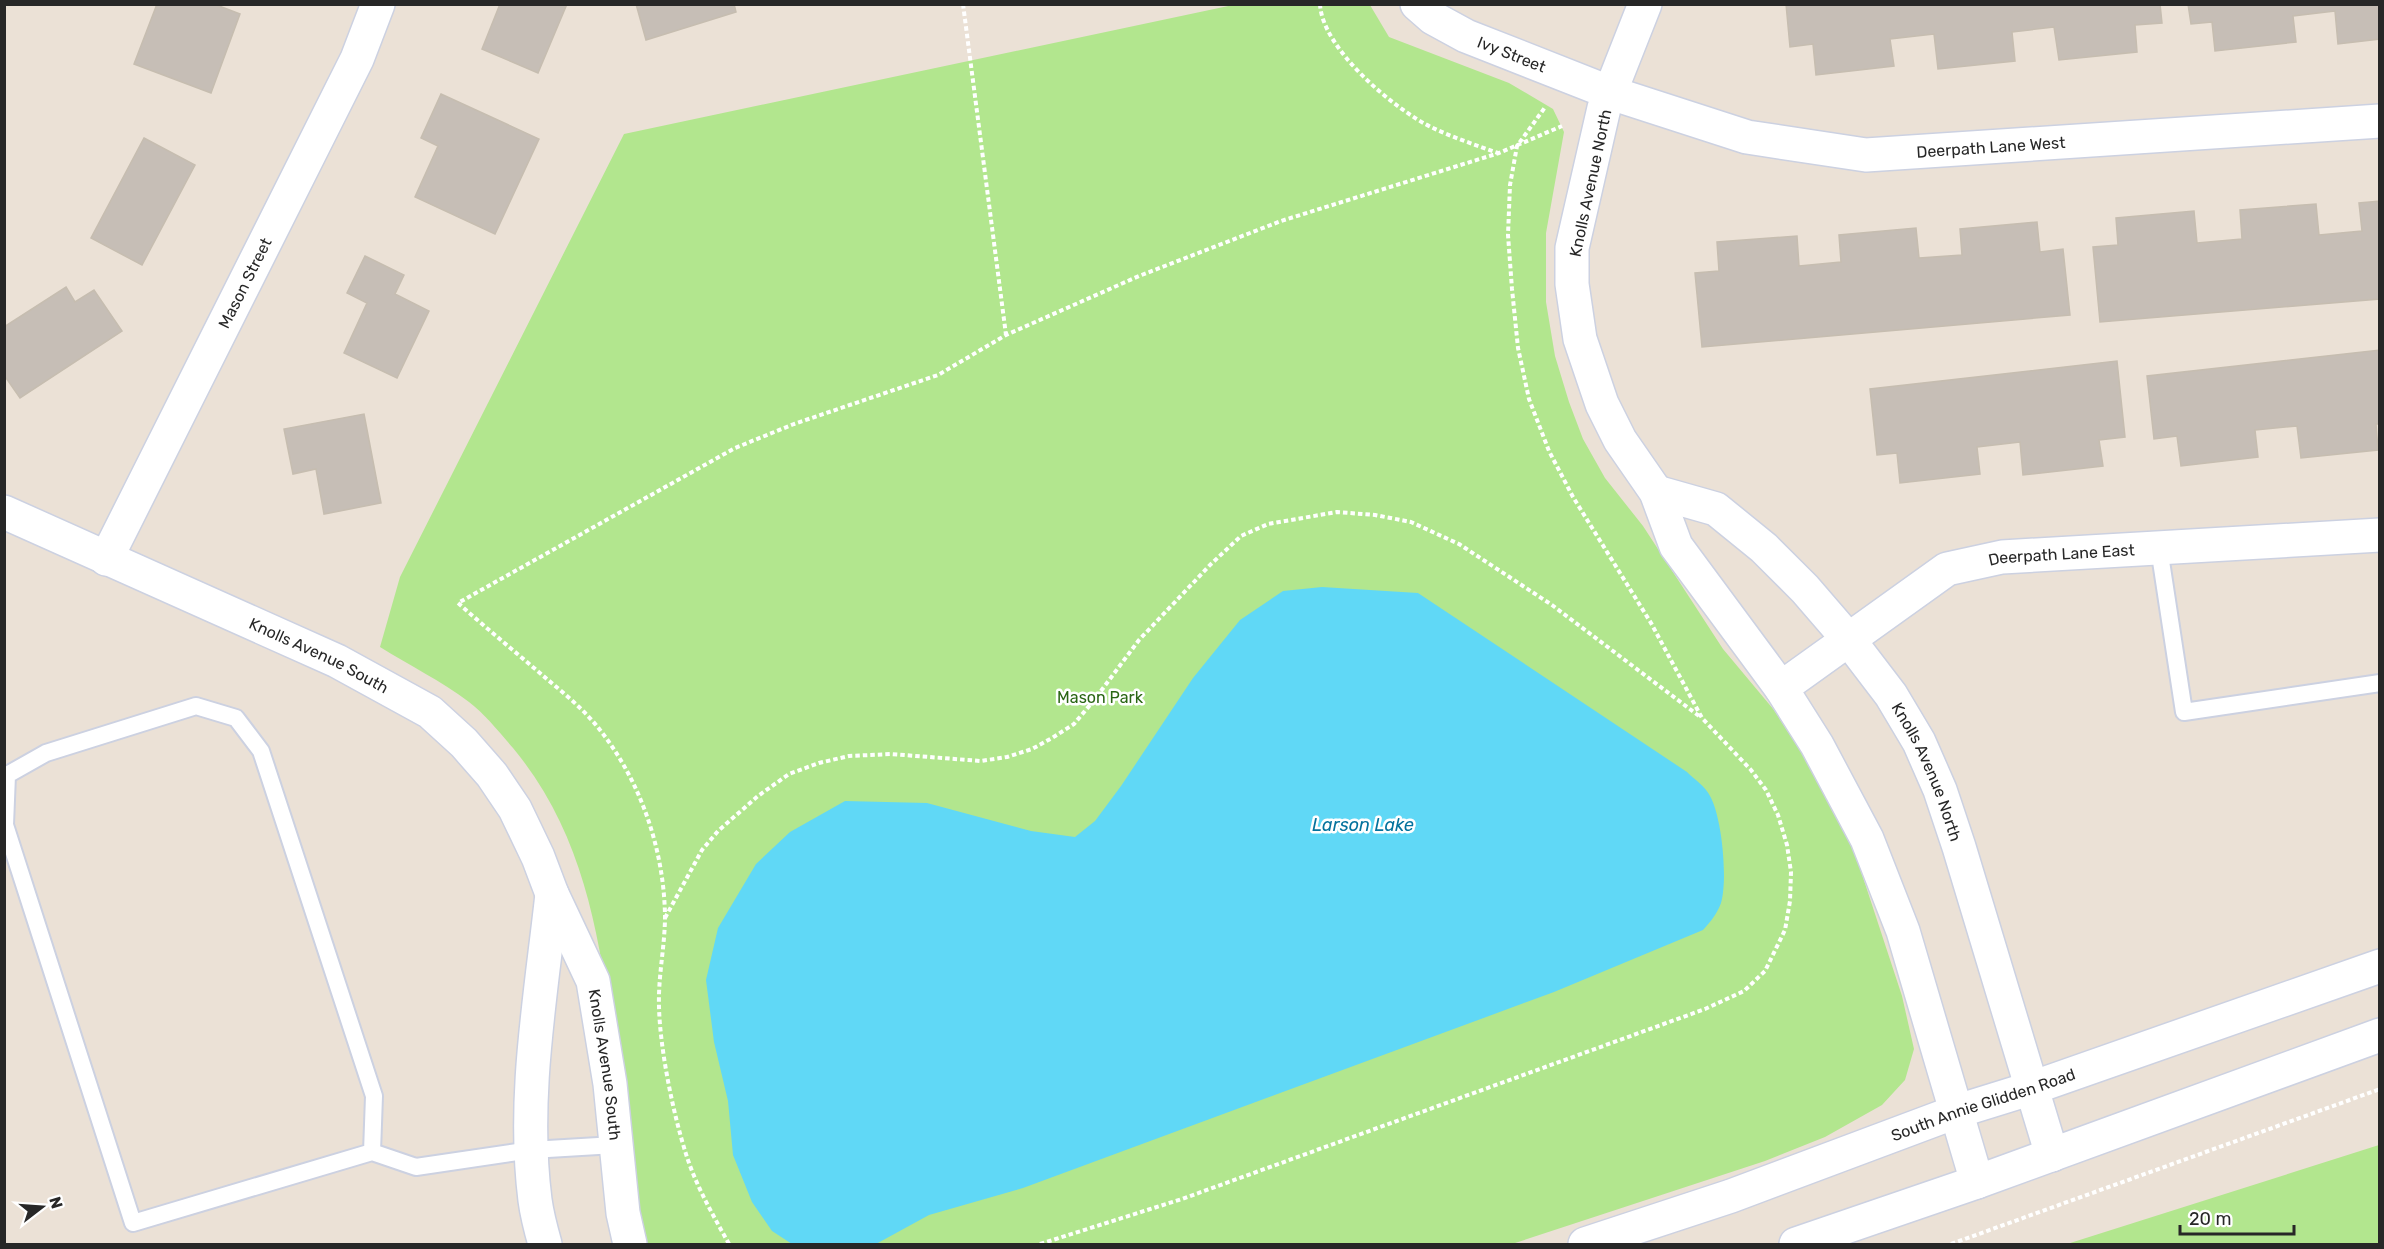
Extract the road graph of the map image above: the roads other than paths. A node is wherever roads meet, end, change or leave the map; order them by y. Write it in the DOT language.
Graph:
graph roads {
  1 [pos="378,4"];
  2 [pos="1417,4"];
  3 [pos="1645,4"];
  4 [pos="1608,100"];
  5 [pos="2379,122"];
  6 [pos="1656,492"];
  7 [pos="4,512"];
  8 [pos="2379,535"];
  9 [pos="2160,548"];
  10 [pos="106,559"];
  11 [pos="1849,640"];
  12 [pos="2379,683"];
  13 [pos="1780,688"];
  14 [pos="552,894"];
  15 [pos="2379,966"];
  16 [pos="2379,1035"];
  17 [pos="2032,1088"];
  18 [pos="1958,1111"];
  19 [pos="615,1145"];
  20 [pos="531,1150"];
  21 [pos="372,1152"];
  22 [pos="2052,1155"];
  23 [pos="1977,1182"];
  24 [pos="545,1245"];
  25 [pos="630,1245"];
  26 [pos="1585,1245"];
  27 [pos="1796,1245"];
  1 -- 10 [label="street, Mason Street"];
  2 -- 4 [label="street, Ivy Street"];
  3 -- 4 [label="street, Knolls Avenue North"];
  4 -- 5 [label="street, Deerpath Lane West"];
  4 -- 6 [label="street, Knolls Avenue North"];
  6 -- 11 [label="street, Knolls Avenue North"];
  6 -- 13 [label="street, Knolls Avenue North"];
  7 -- 10 [label="street, Knolls Avenue South"];
  8 -- 9 [label="street, Deerpath Lane East"];
  9 -- 11 [label="street, Deerpath Lane East"];
  9 -- 12 [label="lane"];
  10 -- 14 [label="street, Knolls Avenue South"];
  11 -- 13 [label="street, Deerpath Lane East"];
  11 -- 17 [label="street, Knolls Avenue North"];
  13 -- 18 [label="street, Knolls Avenue North"];
  14 -- 19 [label="street, Knolls Avenue South"];
  14 -- 20 [label="street, Knolls Avenue South"];
  15 -- 17 [label="street, South Annie Glidden Road"];
  16 -- 22 [label="street"];
  17 -- 18 [label="street, South Annie Glidden Road"];
  17 -- 22 [label="street, Knolls Avenue North"];
  18 -- 23 [label="street, Knolls Avenue North"];
  18 -- 26 [label="street, South Annie Glidden Road"];
  19 -- 20 [label="lane"];
  19 -- 25 [label="street, Knolls Avenue South"];
  20 -- 21 [label="lane"];
  20 -- 24 [label="street, Knolls Avenue South"];
  21 -- 21 [label="lane"];
  22 -- 23 [label="street"];
  23 -- 27 [label="street"];
}
